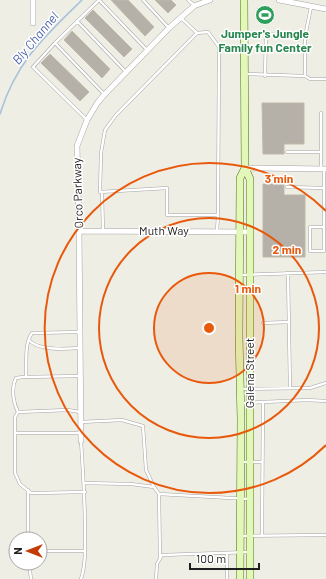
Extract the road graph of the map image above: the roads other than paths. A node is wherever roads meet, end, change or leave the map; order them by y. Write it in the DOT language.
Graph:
graph roads {
  1 [pos="33,0"];
  2 [pos="143,0"];
  3 [pos="188,0"];
  4 [pos="210,0"];
  5 [pos="244,0"];
  6 [pos="279,0"];
  7 [pos="194,6"];
  8 [pos="311,7"];
  9 [pos="326,9"];
  10 [pos="180,18"];
  11 [pos="77,22"];
  12 [pos="33,23"];
  13 [pos="169,28"];
  14 [pos="197,33"];
  15 [pos="305,37"];
  16 [pos="54,43"];
  17 [pos="148,50"];
  18 [pos="126,72"];
  19 [pos="244,74"];
  20 [pos="265,76"];
  21 [pos="306,76"];
  22 [pos="326,80"];
  23 [pos="104,94"];
  24 [pos="321,113"];
  25 [pos="87,120"];
  26 [pos="287,152"];
  27 [pos="321,152"];
  28 [pos="245,168"];
  29 [pos="324,169"];
  30 [pos="287,187"];
  31 [pos="324,188"];
  32 [pos="102,192"];
  33 [pos="218,215"];
  34 [pos="324,227"];
  35 [pos="79,231"];
  36 [pos="103,231"];
  37 [pos="217,232"];
  38 [pos="240,232"];
  39 [pos="250,232"];
  40 [pos="326,272"];
  41 [pos="288,273"];
  42 [pos="249,274"];
  43 [pos="240,275"];
  44 [pos="289,322"];
  45 [pos="263,323"];
  46 [pos="80,332"];
  47 [pos="29,339"];
  48 [pos="80,348"];
  49 [pos="81,376"];
  50 [pos="26,377"];
  51 [pos="326,383"];
  52 [pos="250,388"];
  53 [pos="290,388"];
  54 [pos="240,389"];
  55 [pos="326,401"];
  56 [pos="249,402"];
  57 [pos="263,402"];
  58 [pos="241,403"];
  59 [pos="18,412"];
  60 [pos="81,413"];
  61 [pos="81,422"];
  62 [pos="15,433"];
  63 [pos="81,433"];
  64 [pos="81,441"];
  65 [pos="241,462"];
  66 [pos="250,462"];
  67 [pos="262,462"];
  68 [pos="84,483"];
  69 [pos="154,487"];
  70 [pos="28,490"];
  71 [pos="85,492"];
  72 [pos="159,494"];
  73 [pos="240,499"];
  74 [pos="250,499"];
  75 [pos="28,531"];
  76 [pos="326,535"];
  77 [pos="240,536"];
  78 [pos="249,536"];
  79 [pos="262,536"];
  80 [pos="48,551"];
  81 [pos="85,551"];
  82 [pos="249,552"];
  83 [pos="227,553"];
  84 [pos="240,553"];
  85 [pos="160,559"];
  86 [pos="81,579"];
  87 [pos="156,579"];
  88 [pos="227,579"];
  89 [pos="240,579"];
  90 [pos="250,579"];
  1 -- 12 [label="street"];
  2 -- 13 [label="lane"];
  3 -- 7 [label="lane"];
  4 -- 7 [label="street, Orco Parkway"];
  5 -- 19 [label="street, Galena Street"];
  6 -- 8 [label="street"];
  7 -- 10 [label="street, Orco Parkway"];
  8 -- 9 [label="street"];
  8 -- 15 [label="lane"];
  10 -- 13 [label="street, Orco Parkway"];
  10 -- 14 [label="lane"];
  11 -- 16 [label="lane"];
  11 -- 17 [label="lane"];
  11 -- 18 [label="lane"];
  13 -- 17 [label="street, Orco Parkway"];
  14 -- 32 [label="lane"];
  14 -- 33 [label="lane"];
  15 -- 20 [label="lane"];
  15 -- 21 [label="lane"];
  16 -- 23 [label="lane"];
  16 -- 25 [label="lane"];
  17 -- 18 [label="street, Orco Parkway"];
  18 -- 23 [label="street, Orco Parkway"];
  19 -- 20 [label="lane"];
  19 -- 28 [label="street, Galena Street"];
  20 -- 21 [label="lane"];
  21 -- 22 [label="lane"];
  23 -- 25 [label="street, Orco Parkway"];
  24 -- 27 [label="lane"];
  25 -- 35 [label="street, Orco Parkway"];
  26 -- 27 [label="lane"];
  27 -- 29 [label="lane"];
  28 -- 29 [label="street"];
  28 -- 38 [label="street, Galena Street"];
  28 -- 39 [label="street, Galena Street"];
  29 -- 31 [label="lane"];
  30 -- 31 [label="lane"];
  31 -- 34 [label="lane"];
  32 -- 33 [label="lane"];
  32 -- 36 [label="lane"];
  33 -- 37 [label="lane"];
  34 -- 34 [label="lane"];
  35 -- 36 [label="street, Muth Way"];
  35 -- 46 [label="street, Orco Parkway"];
  36 -- 37 [label="street, Muth Way"];
  37 -- 38 [label="street, Muth Way"];
  38 -- 39 [label="street, Muth Way"];
  38 -- 43 [label="street, Galena Street"];
  39 -- 42 [label="street, Galena Street"];
  40 -- 41 [label="lane"];
  41 -- 42 [label="lane"];
  41 -- 44 [label="lane"];
  42 -- 43 [label="lane"];
  42 -- 52 [label="street, Galena Street"];
  43 -- 54 [label="street, Galena Street"];
  44 -- 45 [label="lane"];
  44 -- 53 [label="lane"];
  46 -- 47 [label="lane"];
  46 -- 48 [label="street, Orco Parkway"];
  47 -- 48 [label="lane"];
  47 -- 50 [label="lane"];
  48 -- 49 [label="street, Orco Parkway"];
  49 -- 50 [label="lane"];
  49 -- 60 [label="street, Orco Parkway"];
  50 -- 59 [label="lane"];
  51 -- 53 [label="lane"];
  52 -- 53 [label="lane"];
  52 -- 54 [label="lane"];
  52 -- 56 [label="street, Galena Street"];
  54 -- 58 [label="street, Galena Street"];
  55 -- 57 [label="lane"];
  56 -- 57 [label="lane"];
  56 -- 58 [label="lane"];
  56 -- 66 [label="street, Galena Street"];
  57 -- 67 [label="lane"];
  58 -- 65 [label="street, Galena Street"];
  59 -- 60 [label="lane"];
  59 -- 62 [label="lane"];
  60 -- 61 [label="street, Orco Parkway"];
  61 -- 63 [label="street, Orco Parkway"];
  61 -- 69 [label="lane"];
  62 -- 63 [label="lane"];
  62 -- 70 [label="lane"];
  63 -- 64 [label="street, Orco Parkway"];
  64 -- 68 [label="lane"];
  65 -- 66 [label="lane"];
  65 -- 73 [label="street, Galena Street"];
  66 -- 67 [label="lane"];
  66 -- 74 [label="street, Galena Street"];
  67 -- 79 [label="lane"];
  68 -- 69 [label="lane"];
  68 -- 71 [label="lane"];
  69 -- 72 [label="lane"];
  70 -- 71 [label="lane"];
  70 -- 75 [label="lane"];
  71 -- 81 [label="lane"];
  72 -- 73 [label="lane"];
  72 -- 85 [label="lane"];
  73 -- 74 [label="lane"];
  73 -- 77 [label="street, Galena Street"];
  74 -- 78 [label="street, Galena Street"];
  76 -- 79 [label="lane"];
  77 -- 78 [label="lane"];
  77 -- 84 [label="street, Galena Street"];
  78 -- 79 [label="lane"];
  78 -- 82 [label="street, Galena Street"];
  80 -- 81 [label="lane"];
  81 -- 86 [label="lane"];
  82 -- 84 [label="lane"];
  82 -- 90 [label="street, Galena Street"];
  83 -- 84 [label="lane"];
  83 -- 85 [label="lane"];
  83 -- 88 [label="lane"];
  84 -- 89 [label="street, Galena Street"];
  85 -- 87 [label="lane"];
}
